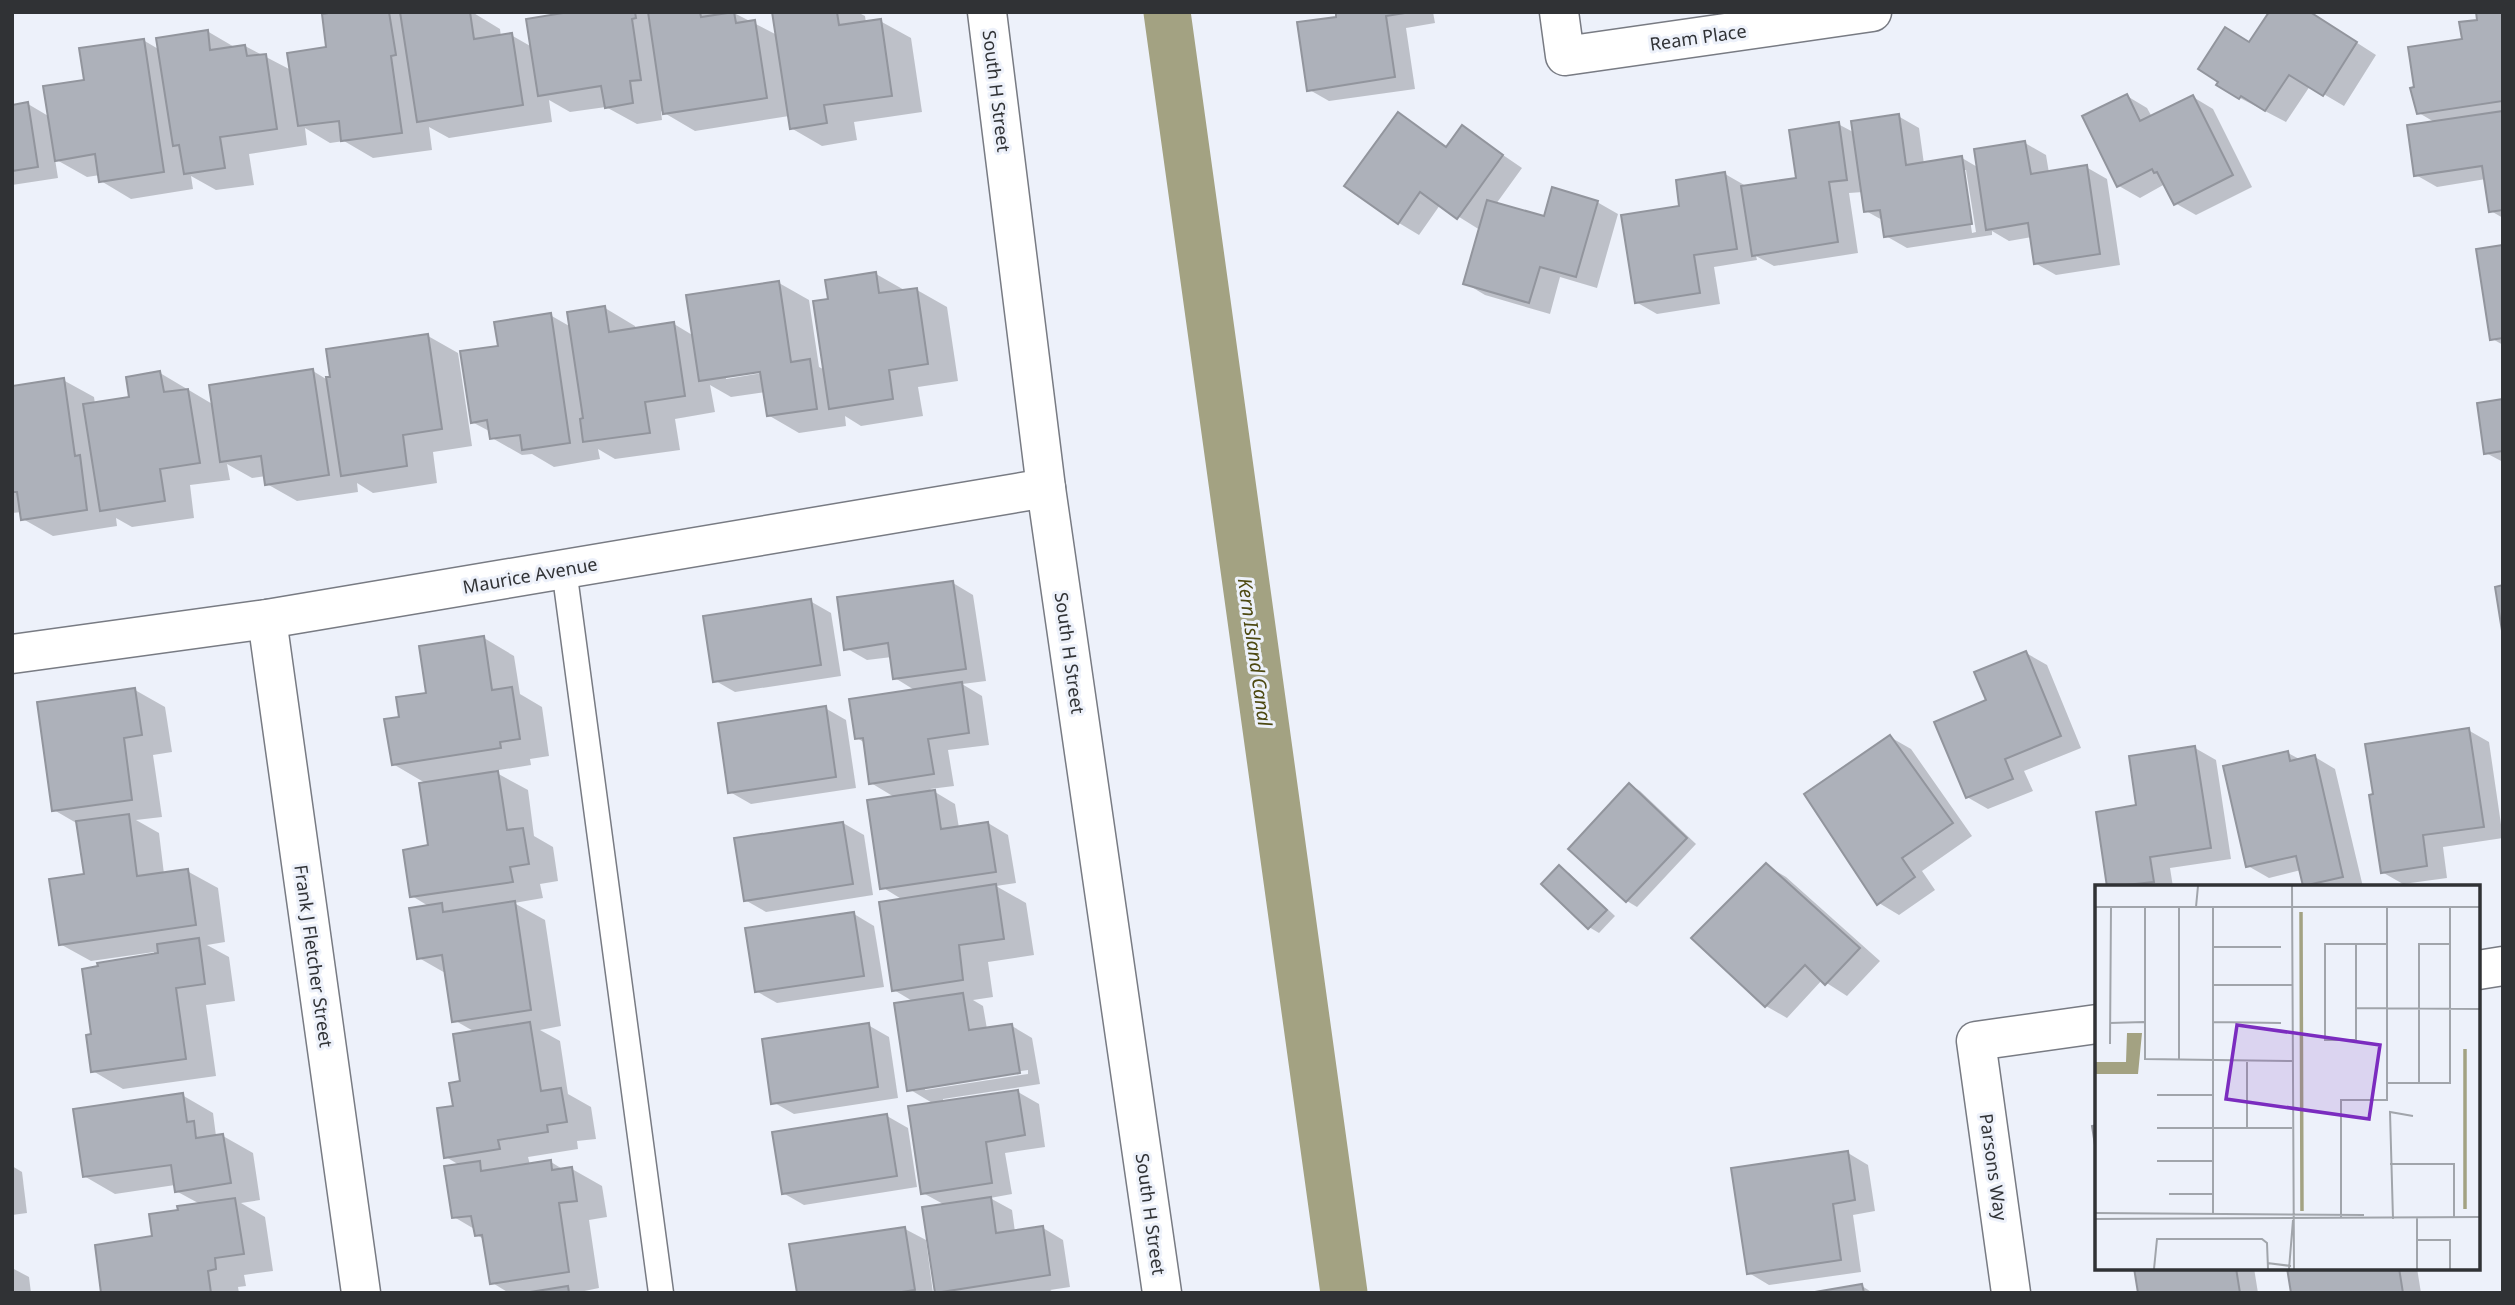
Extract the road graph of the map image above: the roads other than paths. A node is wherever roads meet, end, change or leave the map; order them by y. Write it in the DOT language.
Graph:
graph roads {
  1 [pos="987,12"];
  2 [pos="1559,12"];
  3 [pos="1872,12"];
  4 [pos="1046,488"];
  5 [pos="564,569"];
  6 [pos="267,619"];
  7 [pos="12,654"];
  8 [pos="2503,966"];
  9 [pos="2480,970"];
  10 [pos="2095,1024"];
  11 [pos="361,1293"];
  12 [pos="662,1293"];
  13 [pos="1162,1293"];
  14 [pos="2011,1293"];
  1 -- 4 [label="street, South H Street"];
  2 -- 3 [label="street, Ream Place"];
  4 -- 5 [label="street, Maurice Avenue"];
  4 -- 13 [label="street, South H Street"];
  5 -- 6 [label="street, Maurice Avenue"];
  5 -- 12 [label="lane"];
  6 -- 7 [label="street, Maurice Avenue"];
  6 -- 11 [label="street, Frank J Fletcher Street"];
  8 -- 9 [label="street"];
  10 -- 14 [label="street, Parsons Way"];
}
